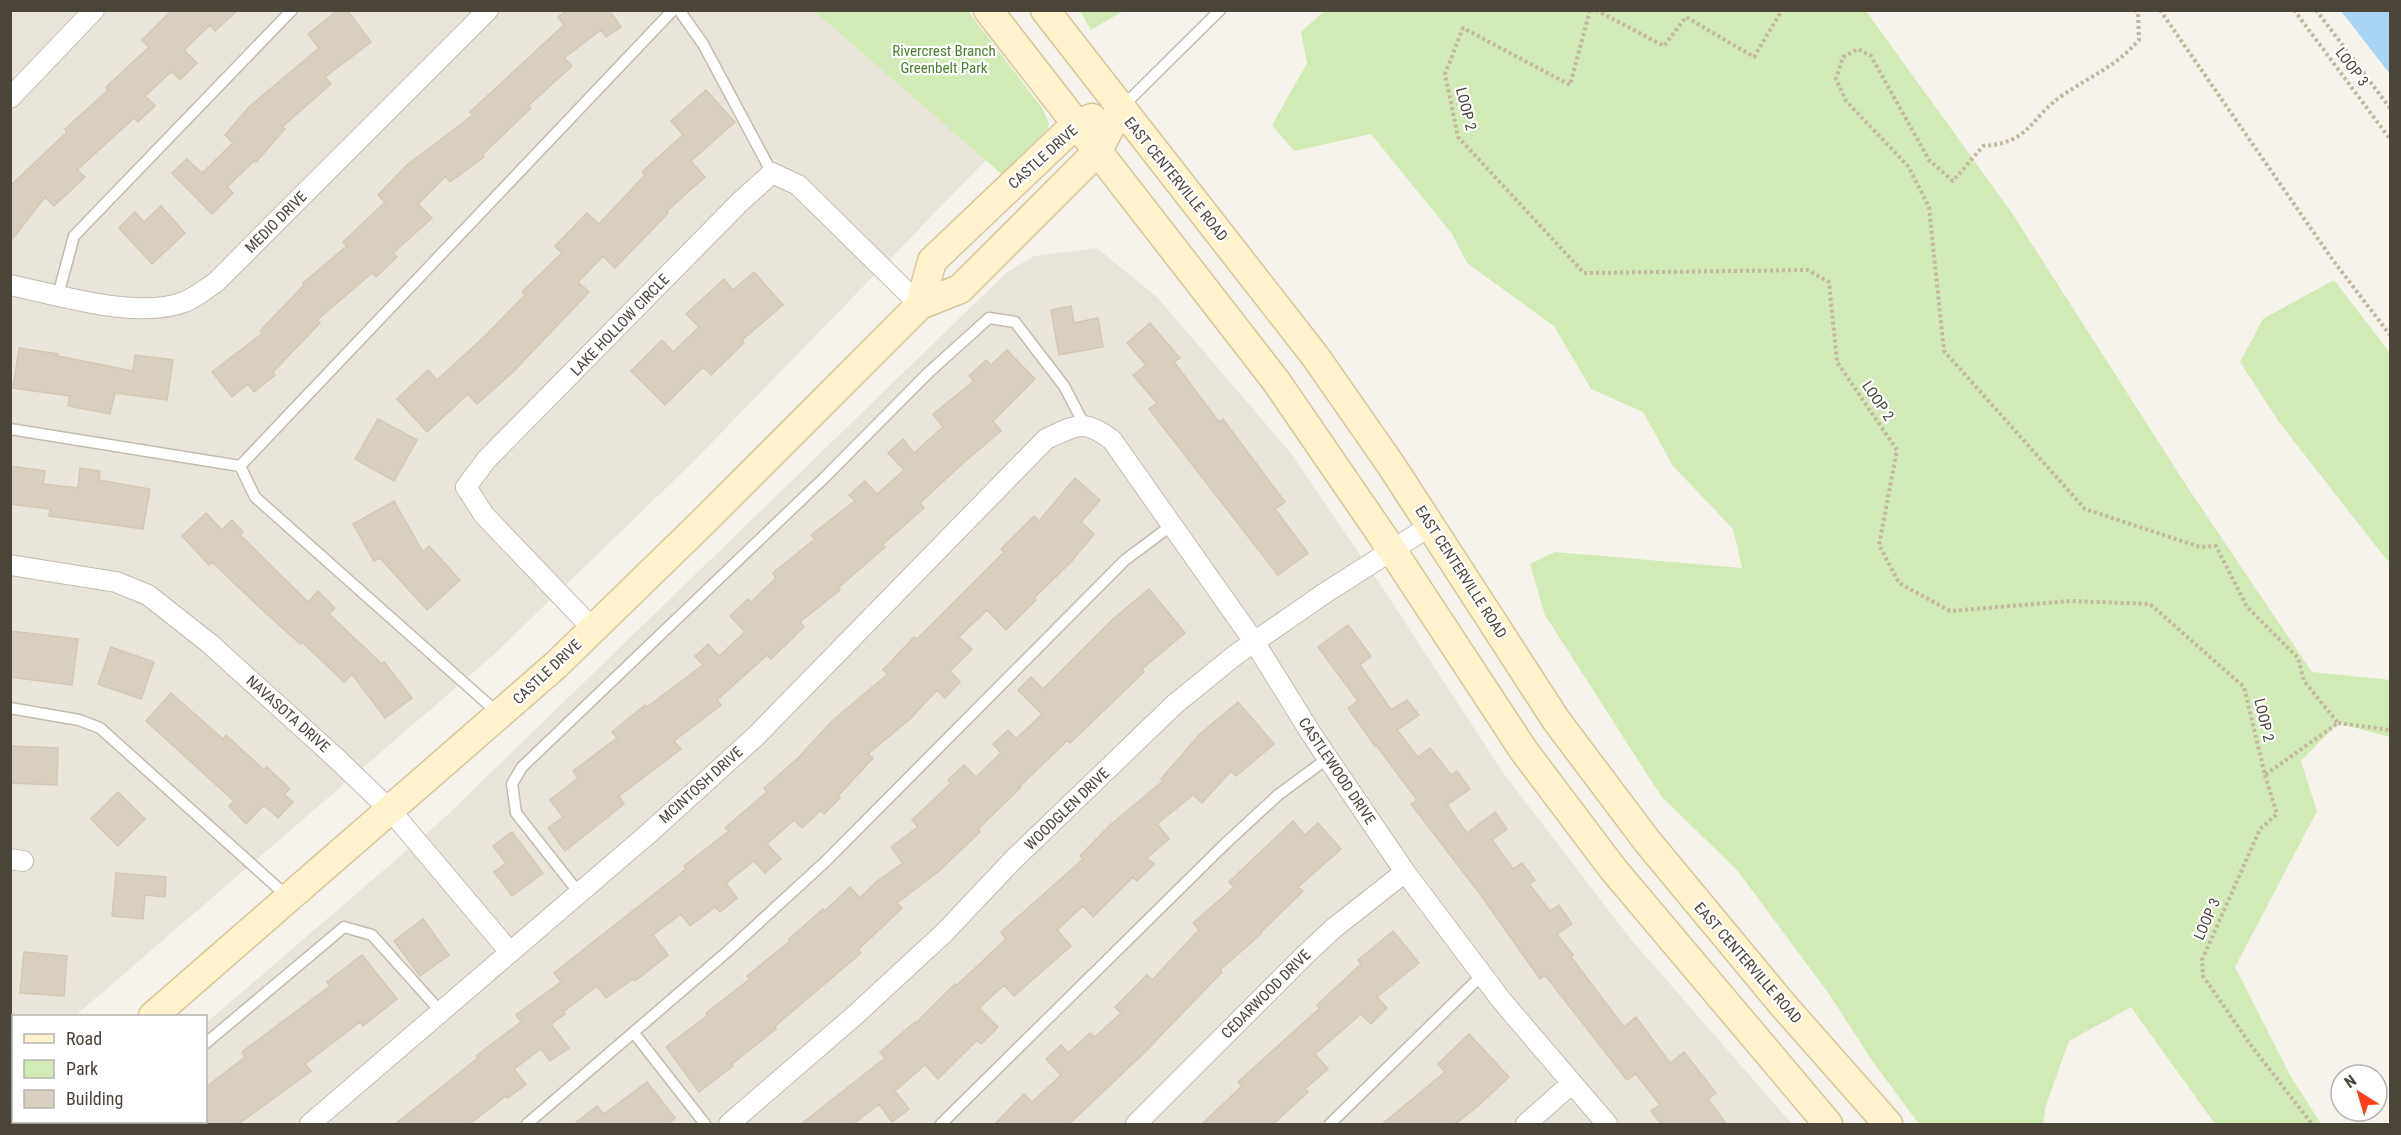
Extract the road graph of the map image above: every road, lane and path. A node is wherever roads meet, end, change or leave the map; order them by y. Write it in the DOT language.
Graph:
graph roads {
  1 [pos="94,10"];
  2 [pos="292,10"];
  3 [pos="488,10"];
  4 [pos="673,10"];
  5 [pos="679,10"];
  6 [pos="988,10"];
  7 [pos="1045,10"];
  8 [pos="1220,10"];
  9 [pos="1590,10"];
  10 [pos="1596,10"];
  11 [pos="1782,10"];
  12 [pos="2135,10"];
  13 [pos="2160,10"];
  14 [pos="2294,10"];
  15 [pos="2316,10"];
  16 [pos="10,98"];
  17 [pos="2391,108"];
  18 [pos="1120,109"];
  19 [pos="1075,125"];
  20 [pos="2391,139"];
  21 [pos="1097,152"];
  22 [pos="772,172"];
  23 [pos="10,285"];
  24 [pos="58,295"];
  25 [pos="920,304"];
  26 [pos="2391,335"];
  27 [pos="1079,427"];
  28 [pos="10,429"];
  29 [pos="240,466"];
  30 [pos="1172,525"];
  31 [pos="1430,526"];
  32 [pos="1392,550"];
  33 [pos="10,565"];
  34 [pos="593,629"];
  35 [pos="1255,643"];
  36 [pos="10,708"];
  37 [pos="501,715"];
  38 [pos="2338,723"];
  39 [pos="2391,730"];
  40 [pos="1328,758"];
  41 [pos="2265,775"];
  42 [pos="391,811"];
  43 [pos="1405,872"];
  44 [pos="579,893"];
  45 [pos="290,898"];
  46 [pos="510,952"];
  47 [pos="1482,975"];
  48 [pos="441,1012"];
  49 [pos="155,1015"];
  50 [pos="634,1033"];
  51 [pos="207,1042"];
  52 [pos="1571,1084"];
  53 [pos="310,1125"];
  54 [pos="527,1125"];
  55 [pos="705,1125"];
  56 [pos="729,1125"];
  57 [pos="941,1125"];
  58 [pos="1136,1125"];
  59 [pos="1330,1125"];
  60 [pos="1526,1125"];
  61 [pos="1607,1125"];
  62 [pos="1828,1125"];
  63 [pos="1888,1125"];
  64 [pos="2312,1125"];
  1 -- 16 [label="street"];
  2 -- 24 [label="lane"];
  3 -- 24 [label="street, MEDIO DRIVE"];
  4 -- 29 [label="lane"];
  5 -- 22 [label="lane"];
  6 -- 19 [label="main road"];
  7 -- 18 [label="main road, EAST CENTERVILLE ROAD"];
  8 -- 18 [label="lane"];
  9 -- 41 [label="path, LOOP 2"];
  10 -- 11 [label="path"];
  12 -- 38 [label="path"];
  13 -- 26 [label="path"];
  14 -- 20 [label="path, LOOP 3"];
  15 -- 17 [label="path, LOOP 3"];
  18 -- 19 [label="main road, CASTLE DRIVE"];
  18 -- 21 [label="main road, CASTLE DRIVE"];
  18 -- 31 [label="main road, EAST CENTERVILLE ROAD"];
  19 -- 21 [label="main road"];
  19 -- 25 [label="main road, CASTLE DRIVE"];
  21 -- 25 [label="main road, CASTLE DRIVE"];
  21 -- 32 [label="main road"];
  22 -- 25 [label="street"];
  22 -- 34 [label="street, LAKE HOLLOW CIRCLE"];
  23 -- 24 [label="street, MEDIO DRIVE"];
  25 -- 34 [label="main road, CASTLE DRIVE"];
  27 -- 30 [label="street, CASTLEWOOD DRIVE"];
  27 -- 44 [label="street, MCINTOSH DRIVE"];
  27 -- 44 [label="lane"];
  28 -- 29 [label="lane"];
  29 -- 37 [label="lane"];
  30 -- 35 [label="street, CASTLEWOOD DRIVE"];
  30 -- 50 [label="lane"];
  31 -- 32 [label="street, WOODGLEN DRIVE"];
  31 -- 63 [label="main road, EAST CENTERVILLE ROAD"];
  32 -- 35 [label="street, WOODGLEN DRIVE"];
  32 -- 62 [label="main road"];
  33 -- 42 [label="street, NAVASOTA DRIVE"];
  34 -- 37 [label="main road, CASTLE DRIVE"];
  35 -- 40 [label="street, CASTLEWOOD DRIVE"];
  35 -- 56 [label="street, WOODGLEN DRIVE"];
  36 -- 45 [label="lane"];
  37 -- 42 [label="main road, CASTLE DRIVE"];
  38 -- 39 [label="path"];
  38 -- 41 [label="path, LOOP 2"];
  40 -- 43 [label="street, CASTLEWOOD DRIVE"];
  40 -- 57 [label="lane"];
  41 -- 64 [label="path, LOOP 3"];
  42 -- 45 [label="main road, CASTLE DRIVE"];
  42 -- 46 [label="street, NAVASOTA DRIVE"];
  43 -- 47 [label="street, CASTLEWOOD DRIVE"];
  43 -- 58 [label="street, CEDARWOOD DRIVE"];
  44 -- 46 [label="street, MCINTOSH DRIVE"];
  45 -- 49 [label="main road, CASTLE DRIVE"];
  46 -- 48 [label="street, MCINTOSH DRIVE"];
  47 -- 52 [label="street, CASTLEWOOD DRIVE"];
  47 -- 59 [label="lane"];
  48 -- 51 [label="lane"];
  48 -- 53 [label="street, MCINTOSH DRIVE"];
  50 -- 54 [label="lane"];
  50 -- 55 [label="lane"];
  52 -- 60 [label="street"];
  52 -- 61 [label="street, CASTLEWOOD DRIVE"];
}
